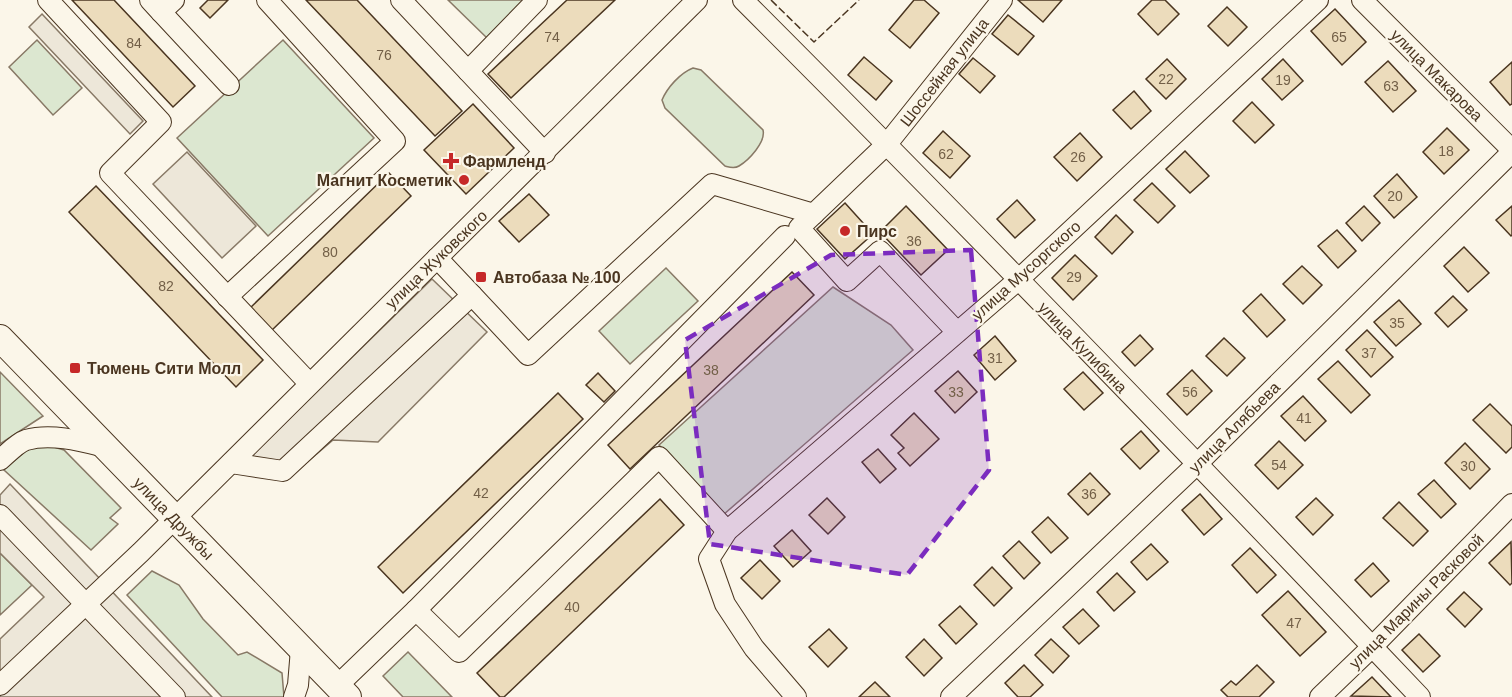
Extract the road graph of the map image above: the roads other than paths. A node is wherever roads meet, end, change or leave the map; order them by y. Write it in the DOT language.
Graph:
graph roads {
  1 [pos="48,0"];
  2 [pos="267,0"];
  3 [pos="401,0"];
  4 [pos="537,0"];
  5 [pos="696,0"];
  6 [pos="743,0"];
  7 [pos="1002,0"];
  8 [pos="1318,0"];
  9 [pos="1362,0"];
  10 [pos="162,4"];
  11 [pos="468,71"];
  12 [pos="229,86"];
  13 [pos="887,144"];
  14 [pos="1512,151"];
  15 [pos="544,153"];
  16 [pos="814,214"];
  17 [pos="785,237"];
  18 [pos="437,258"];
  19 [pos="1018,280"];
  20 [pos="472,295"];
  21 [pos="227,297"];
  22 [pos="957,332"];
  23 [pos="0,338"];
  24 [pos="309,383"];
  25 [pos="105,447"];
  26 [pos="0,460"];
  27 [pos="231,463"];
  28 [pos="1197,464"];
  29 [pos="1512,504"];
  30 [pos="0,515"];
  31 [pos="175,519"];
  32 [pos="727,531"];
  33 [pos="86,604"];
  34 [pos="416,610"];
  35 [pos="1372,647"];
  36 [pos="301,649"];
  37 [pos="0,685"];
  38 [pos="343,692"];
  39 [pos="175,697"];
  40 [pos="294,697"];
  41 [pos="796,697"];
  42 [pos="951,697"];
  43 [pos="1320,697"];
  44 [pos="1420,697"];
  1 -- 21 [label="street"];
  2 -- 21 [label="street"];
  3 -- 11 [label="street"];
  4 -- 11 [label="street"];
  5 -- 15 [label="street, улица Жуковского"];
  6 -- 13 [label="street, улица Кулибина"];
  7 -- 13 [label="street, Шоссейная улица"];
  8 -- 19 [label="street, улица Мусоргского"];
  9 -- 14 [label="street, улица Макарова"];
  10 -- 12 [label="street"];
  11 -- 15 [label="street"];
  13 -- 16 [label="street, Шоссейная улица"];
  13 -- 19 [label="street, улица Кулибина"];
  14 -- 28 [label="street, улица Алябьева"];
  15 -- 18 [label="street, улица Жуковского"];
  16 -- 20 [label="street"];
  16 -- 22 [label="street"];
  17 -- 34 [label="street"];
  18 -- 20 [label="street"];
  18 -- 24 [label="street, улица Жуковского"];
  19 -- 22 [label="street, улица Мусоргского"];
  19 -- 28 [label="street, улица Кулибина"];
  20 -- 27 [label="street"];
  21 -- 24 [label="street"];
  22 -- 32 [label="street, улица Мусоргского"];
  23 -- 25 [label="main road, улица Дружбы"];
  24 -- 27 [label="street, улица Жуковского"];
  25 -- 26 [label="street"];
  25 -- 31 [label="main road, улица Дружбы"];
  27 -- 31 [label="street, улица Жуковского"];
  28 -- 35 [label="street, улица Кулибина"];
  28 -- 42 [label="street, улица Алябьева"];
  29 -- 35 [label="street, улица Марины Расковой"];
  30 -- 33 [label="street"];
  31 -- 33 [label="street, улица Жуковского"];
  31 -- 36 [label="main road, улица Дружбы"];
  32 -- 34 [label="street"];
  32 -- 41 [label="street, улица Мусоргского"];
  33 -- 37 [label="street, улица Жуковского"];
  33 -- 39 [label="street"];
  34 -- 38 [label="street"];
  35 -- 43 [label="street, улица Марины Расковой"];
  35 -- 44 [label="street, улица Кулибина"];
  36 -- 38 [label="main road, улица Дружбы"];
  36 -- 40 [label="street"];
}
